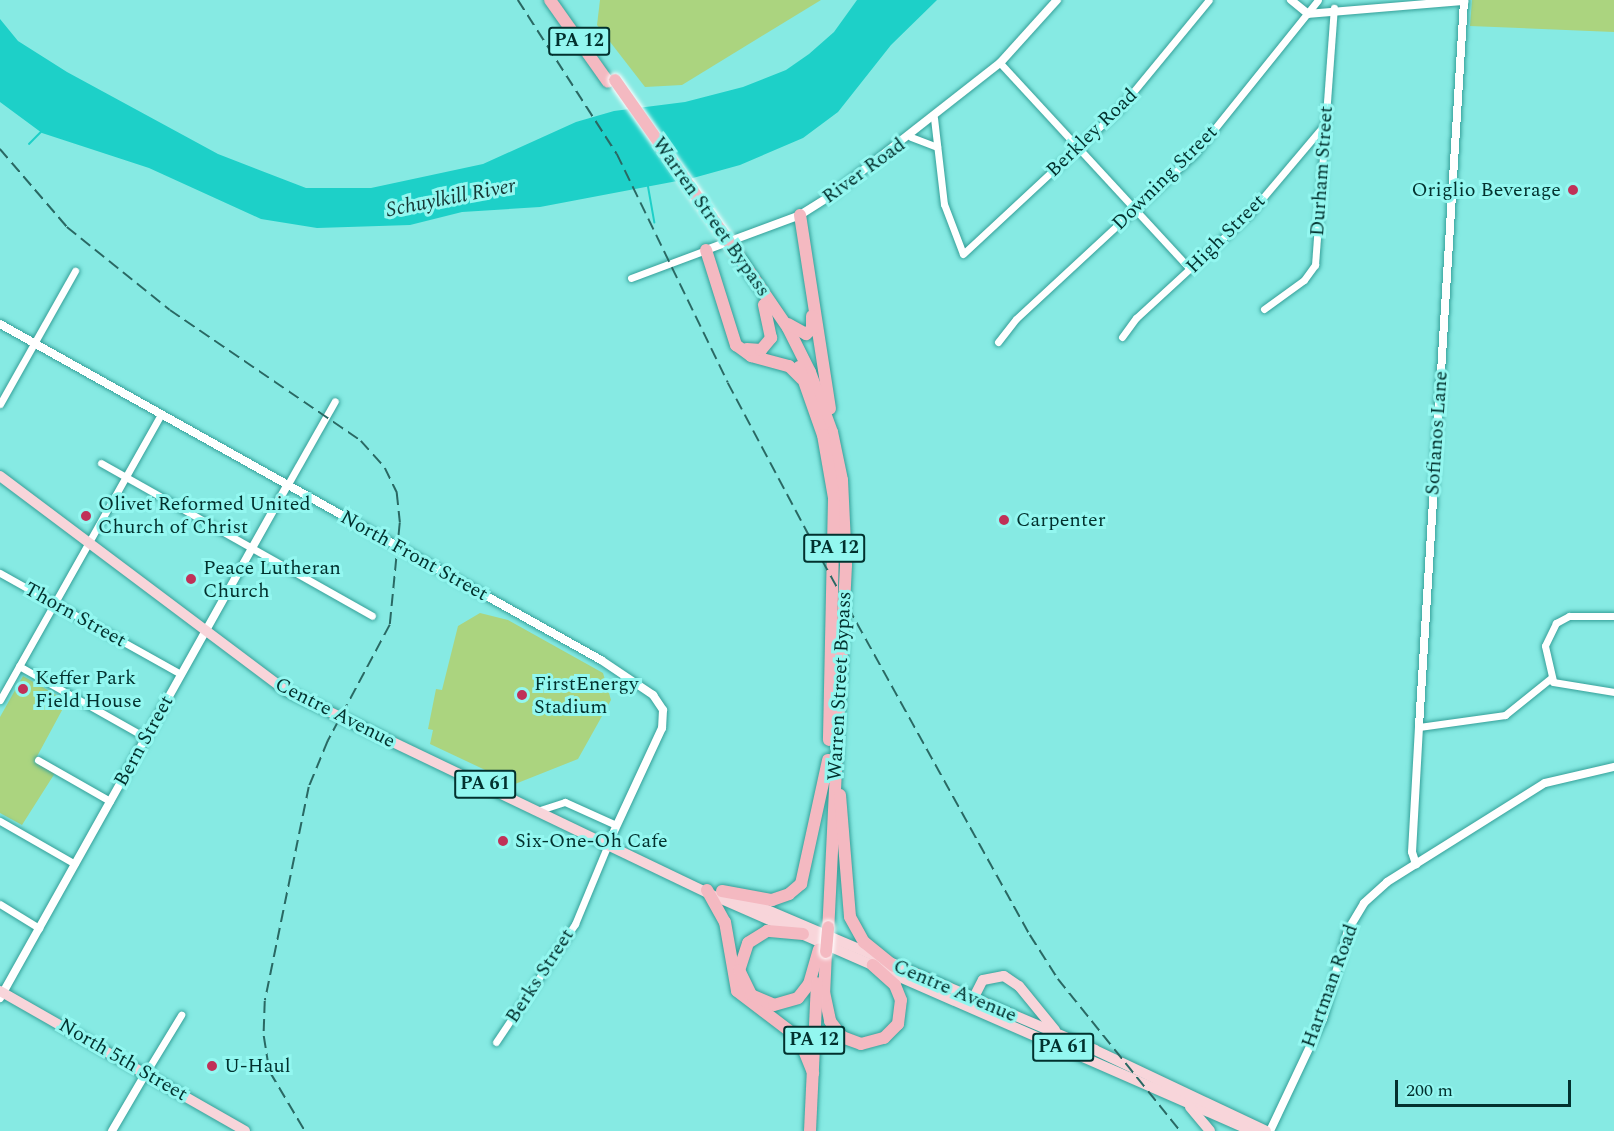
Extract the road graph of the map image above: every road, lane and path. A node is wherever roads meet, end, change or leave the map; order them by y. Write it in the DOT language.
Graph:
graph roads {
  1 [pos="550,0"];
  2 [pos="559,0"];
  3 [pos="1057,0"];
  4 [pos="1209,0"];
  5 [pos="1291,0"];
  6 [pos="1318,0"];
  7 [pos="1464,1"];
  8 [pos="1420,2"];
  9 [pos="1334,8"];
  10 [pos="1308,14"];
  11 [pos="1000,63"];
  12 [pos="612,81"];
  13 [pos="934,118"];
  14 [pos="1324,124"];
  15 [pos="911,137"];
  16 [pos="938,147"];
  17 [pos="1079,147"];
  18 [pos="1136,210"];
  19 [pos="800,215"];
  20 [pos="706,250"];
  21 [pos="732,253"];
  22 [pos="1190,269"];
  23 [pos="75,271"];
  24 [pos="632,278"];
  25 [pos="764,305"];
  26 [pos="1264,309"];
  27 [pos="779,314"];
  28 [pos="0,324"];
  29 [pos="1122,337"];
  30 [pos="998,342"];
  31 [pos="34,343"];
  32 [pos="809,390"];
  33 [pos="335,401"];
  34 [pos="0,404"];
  35 [pos="161,414"];
  36 [pos="836,449"];
  37 [pos="101,463"];
  38 [pos="0,476"];
  39 [pos="125,477"];
  40 [pos="288,484"];
  41 [pos="88,542"];
  42 [pos="252,548"];
  43 [pos="0,573"];
  44 [pos="54,603"];
  45 [pos="372,616"];
  46 [pos="1614,616"];
  47 [pos="205,631"];
  48 [pos="19,666"];
  49 [pos="181,674"];
  50 [pos="1551,678"];
  51 [pos="1614,692"];
  52 [pos="0,700"];
  53 [pos="834,711"];
  54 [pos="1419,728"];
  55 [pos="145,738"];
  56 [pos="38,760"];
  57 [pos="832,762"];
  58 [pos="1614,767"];
  59 [pos="110,801"];
  60 [pos="540,810"];
  61 [pos="0,821"];
  62 [pos="616,825"];
  63 [pos="609,842"];
  64 [pos="75,864"];
  65 [pos="1416,864"];
  66 [pos="707,890"];
  67 [pos="722,891"];
  68 [pos="0,904"];
  69 [pos="39,928"];
  70 [pos="802,934"];
  71 [pos="823,950"];
  72 [pos="873,965"];
  73 [pos="894,966"];
  74 [pos="824,992"];
  75 [pos="1,994"];
  76 [pos="971,1002"];
  77 [pos="181,1015"];
  78 [pos="1064,1037"];
  79 [pos="496,1042"];
  80 [pos="147,1071"];
  81 [pos="813,1074"];
  82 [pos="1178,1098"];
  83 [pos="112,1131"];
  84 [pos="245,1131"];
  85 [pos="810,1131"];
  86 [pos="817,1131"];
  87 [pos="1210,1131"];
  88 [pos="1252,1131"];
  89 [pos="1268,1131"];
  1 -- 12 [label="highway, Warren Street Bypass / PA 12"];
  2 -- 12 [label="highway, Warren Street Bypass / PA 12"];
  3 -- 11 [label="street, River Road"];
  4 -- 17 [label="street, Berkley Road"];
  5 -- 10 [label="street"];
  6 -- 10 [label="street, Downing Street"];
  7 -- 8 [label="street"];
  7 -- 54 [label="street, Sofianos Lane"];
  8 -- 9 [label="street"];
  9 -- 10 [label="street"];
  9 -- 14 [label="street, Durham Street"];
  10 -- 18 [label="street, Downing Street"];
  11 -- 13 [label="street, River Road"];
  11 -- 17 [label="street"];
  12 -- 21 [label="highway, Warren Street Bypass / PA 12, bridge"];
  13 -- 15 [label="street, River Road"];
  13 -- 16 [label="street"];
  14 -- 22 [label="street, High Street"];
  14 -- 26 [label="street, Durham Street"];
  15 -- 16 [label="street"];
  15 -- 19 [label="street, River Road"];
  16 -- 17 [label="street, Berkley Road"];
  17 -- 18 [label="street"];
  18 -- 22 [label="street"];
  18 -- 30 [label="street, Downing Street"];
  19 -- 20 [label="street, River Road"];
  19 -- 27 [label="highway"];
  19 -- 36 [label="highway"];
  20 -- 24 [label="street, River Road"];
  20 -- 25 [label="highway"];
  20 -- 32 [label="highway"];
  21 -- 25 [label="highway, Warren Street Bypass / PA 12"];
  21 -- 27 [label="highway, Warren Street Bypass / PA 12"];
  22 -- 29 [label="street, High Street"];
  23 -- 31 [label="street"];
  25 -- 32 [label="highway, Warren Street Bypass / PA 12"];
  27 -- 36 [label="highway, Warren Street Bypass / PA 12"];
  28 -- 31 [label="street, North Front Street"];
  31 -- 34 [label="street"];
  31 -- 35 [label="street, North Front Street"];
  32 -- 53 [label="highway, Warren Street Bypass / PA 12"];
  33 -- 40 [label="street"];
  35 -- 39 [label="street"];
  35 -- 40 [label="street, North Front Street"];
  36 -- 53 [label="highway, Warren Street Bypass / PA 12"];
  37 -- 39 [label="street"];
  38 -- 41 [label="main road, Centre Avenue / PA 61"];
  39 -- 41 [label="street"];
  39 -- 42 [label="street"];
  40 -- 42 [label="street, Bern Street"];
  40 -- 62 [label="street, North Front Street"];
  41 -- 44 [label="street"];
  41 -- 47 [label="main road, Centre Avenue / PA 61"];
  42 -- 45 [label="street"];
  42 -- 47 [label="street, Bern Street"];
  43 -- 44 [label="street, Thorn Street"];
  44 -- 48 [label="street"];
  44 -- 49 [label="street, Thorn Street"];
  46 -- 50 [label="street"];
  47 -- 49 [label="street, Bern Street"];
  47 -- 60 [label="main road, Centre Avenue / PA 61"];
  48 -- 52 [label="street"];
  48 -- 55 [label="street"];
  49 -- 55 [label="street, Bern Street"];
  50 -- 51 [label="street"];
  50 -- 54 [label="street"];
  53 -- 57 [label="highway, Warren Street Bypass / PA 12"];
  54 -- 65 [label="street, Sofianos Lane"];
  55 -- 59 [label="street, Bern Street"];
  56 -- 59 [label="street"];
  57 -- 67 [label="highway"];
  57 -- 71 [label="highway, Warren Street Bypass / PA 12, bridge"];
  57 -- 73 [label="highway"];
  58 -- 65 [label="street, Hartman Road"];
  59 -- 64 [label="street, Bern Street"];
  60 -- 62 [label="street"];
  60 -- 63 [label="main road, Centre Avenue / PA 61"];
  61 -- 64 [label="street"];
  62 -- 63 [label="street"];
  63 -- 66 [label="main road, Centre Avenue / PA 61"];
  63 -- 79 [label="street, Berks Street"];
  64 -- 69 [label="street, Bern Street"];
  65 -- 89 [label="street, Hartman Road"];
  66 -- 67 [label="main road, Centre Avenue / PA 61"];
  66 -- 70 [label="main road, Centre Avenue / PA 61"];
  66 -- 81 [label="highway"];
  67 -- 73 [label="main road, Centre Avenue / PA 61"];
  68 -- 69 [label="street"];
  69 -- 75 [label="street, Bern Street"];
  70 -- 71 [label="highway"];
  70 -- 72 [label="main road, Centre Avenue / PA 61"];
  71 -- 74 [label="highway, Warren Street Bypass / PA 12"];
  71 -- 81 [label="highway, Warren Street Bypass / PA 12"];
  72 -- 74 [label="highway"];
  72 -- 76 [label="main road, Centre Avenue / PA 61"];
  73 -- 76 [label="main road, Centre Avenue / PA 61"];
  74 -- 86 [label="highway, Warren Street Bypass / PA 12"];
  75 -- 80 [label="main road, North 5th Street"];
  76 -- 78 [label="main road, Centre Avenue / PA 61"];
  76 -- 78 [label="main road"];
  76 -- 82 [label="main road, Centre Avenue / PA 61"];
  77 -- 80 [label="street"];
  78 -- 89 [label="main road, Centre Avenue / PA 61"];
  80 -- 83 [label="street"];
  80 -- 84 [label="main road, North 5th Street"];
  81 -- 85 [label="highway, Warren Street Bypass / PA 12"];
  82 -- 87 [label="main road"];
  82 -- 88 [label="main road, Centre Avenue / PA 61"];
}
